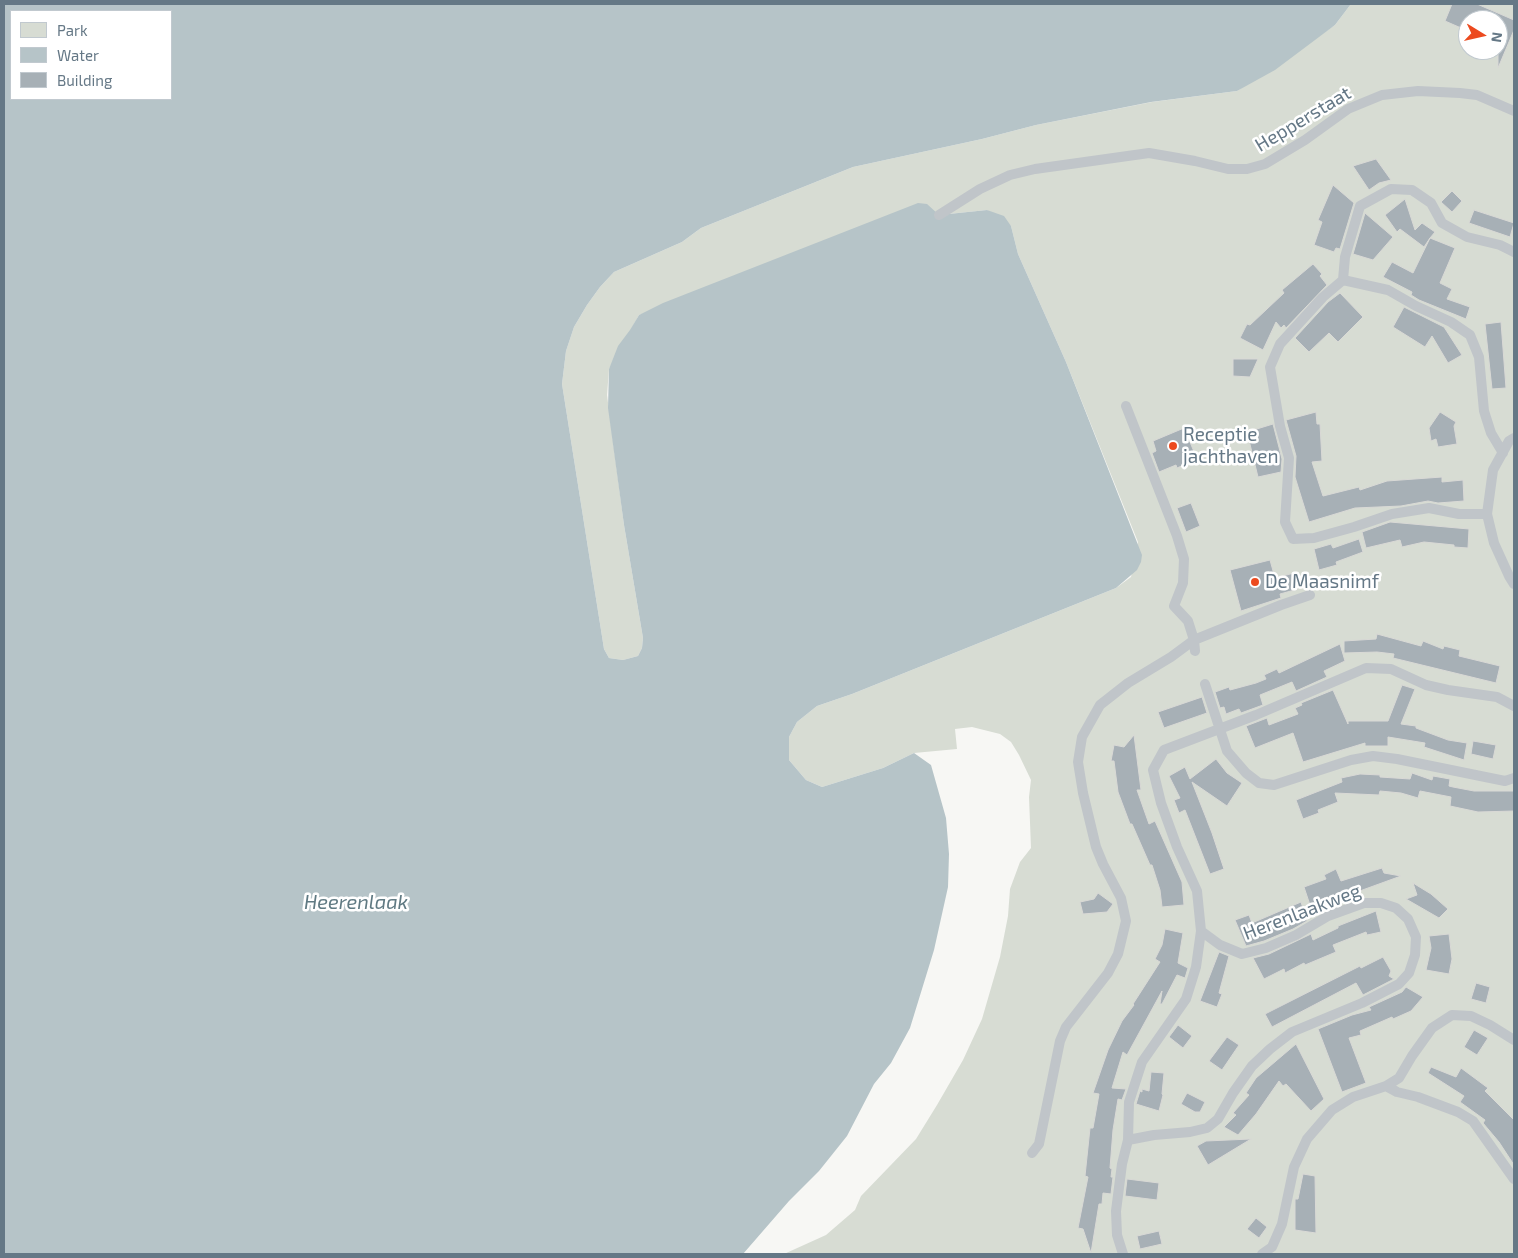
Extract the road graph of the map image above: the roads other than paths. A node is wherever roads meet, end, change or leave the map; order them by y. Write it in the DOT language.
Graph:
graph roads {
  1 [pos="1514,110"];
  2 [pos="939,215"];
  3 [pos="1514,252"];
  4 [pos="1343,280"];
  5 [pos="1126,406"];
  6 [pos="1514,438"];
  7 [pos="1503,453"];
  8 [pos="1487,514"];
  9 [pos="1513,578"];
  10 [pos="1310,595"];
  11 [pos="1194,646"];
  12 [pos="1205,684"];
  13 [pos="1514,706"];
  14 [pos="1220,729"];
  15 [pos="1514,778"];
  16 [pos="1201,931"];
  17 [pos="1514,1040"];
  18 [pos="1386,1086"];
  19 [pos="1128,1140"];
  20 [pos="1032,1153"];
  21 [pos="1514,1179"];
  22 [pos="1124,1254"];
  23 [pos="1262,1254"];
  1 -- 2 [label="lane, Hepperstaat"];
  3 -- 4 [label="lane"];
  4 -- 7 [label="lane"];
  4 -- 8 [label="lane"];
  5 -- 11 [label="lane"];
  6 -- 7 [label="lane"];
  7 -- 8 [label="lane"];
  8 -- 9 [label="lane"];
  10 -- 11 [label="lane"];
  11 -- 20 [label="lane"];
  12 -- 14 [label="lane"];
  13 -- 14 [label="lane"];
  14 -- 15 [label="lane"];
  14 -- 16 [label="lane"];
  16 -- 19 [label="lane"];
  16 -- 19 [label="lane, Herenlaakweg"];
  17 -- 18 [label="lane"];
  18 -- 21 [label="lane"];
  18 -- 23 [label="lane"];
  19 -- 22 [label="lane"];
}
